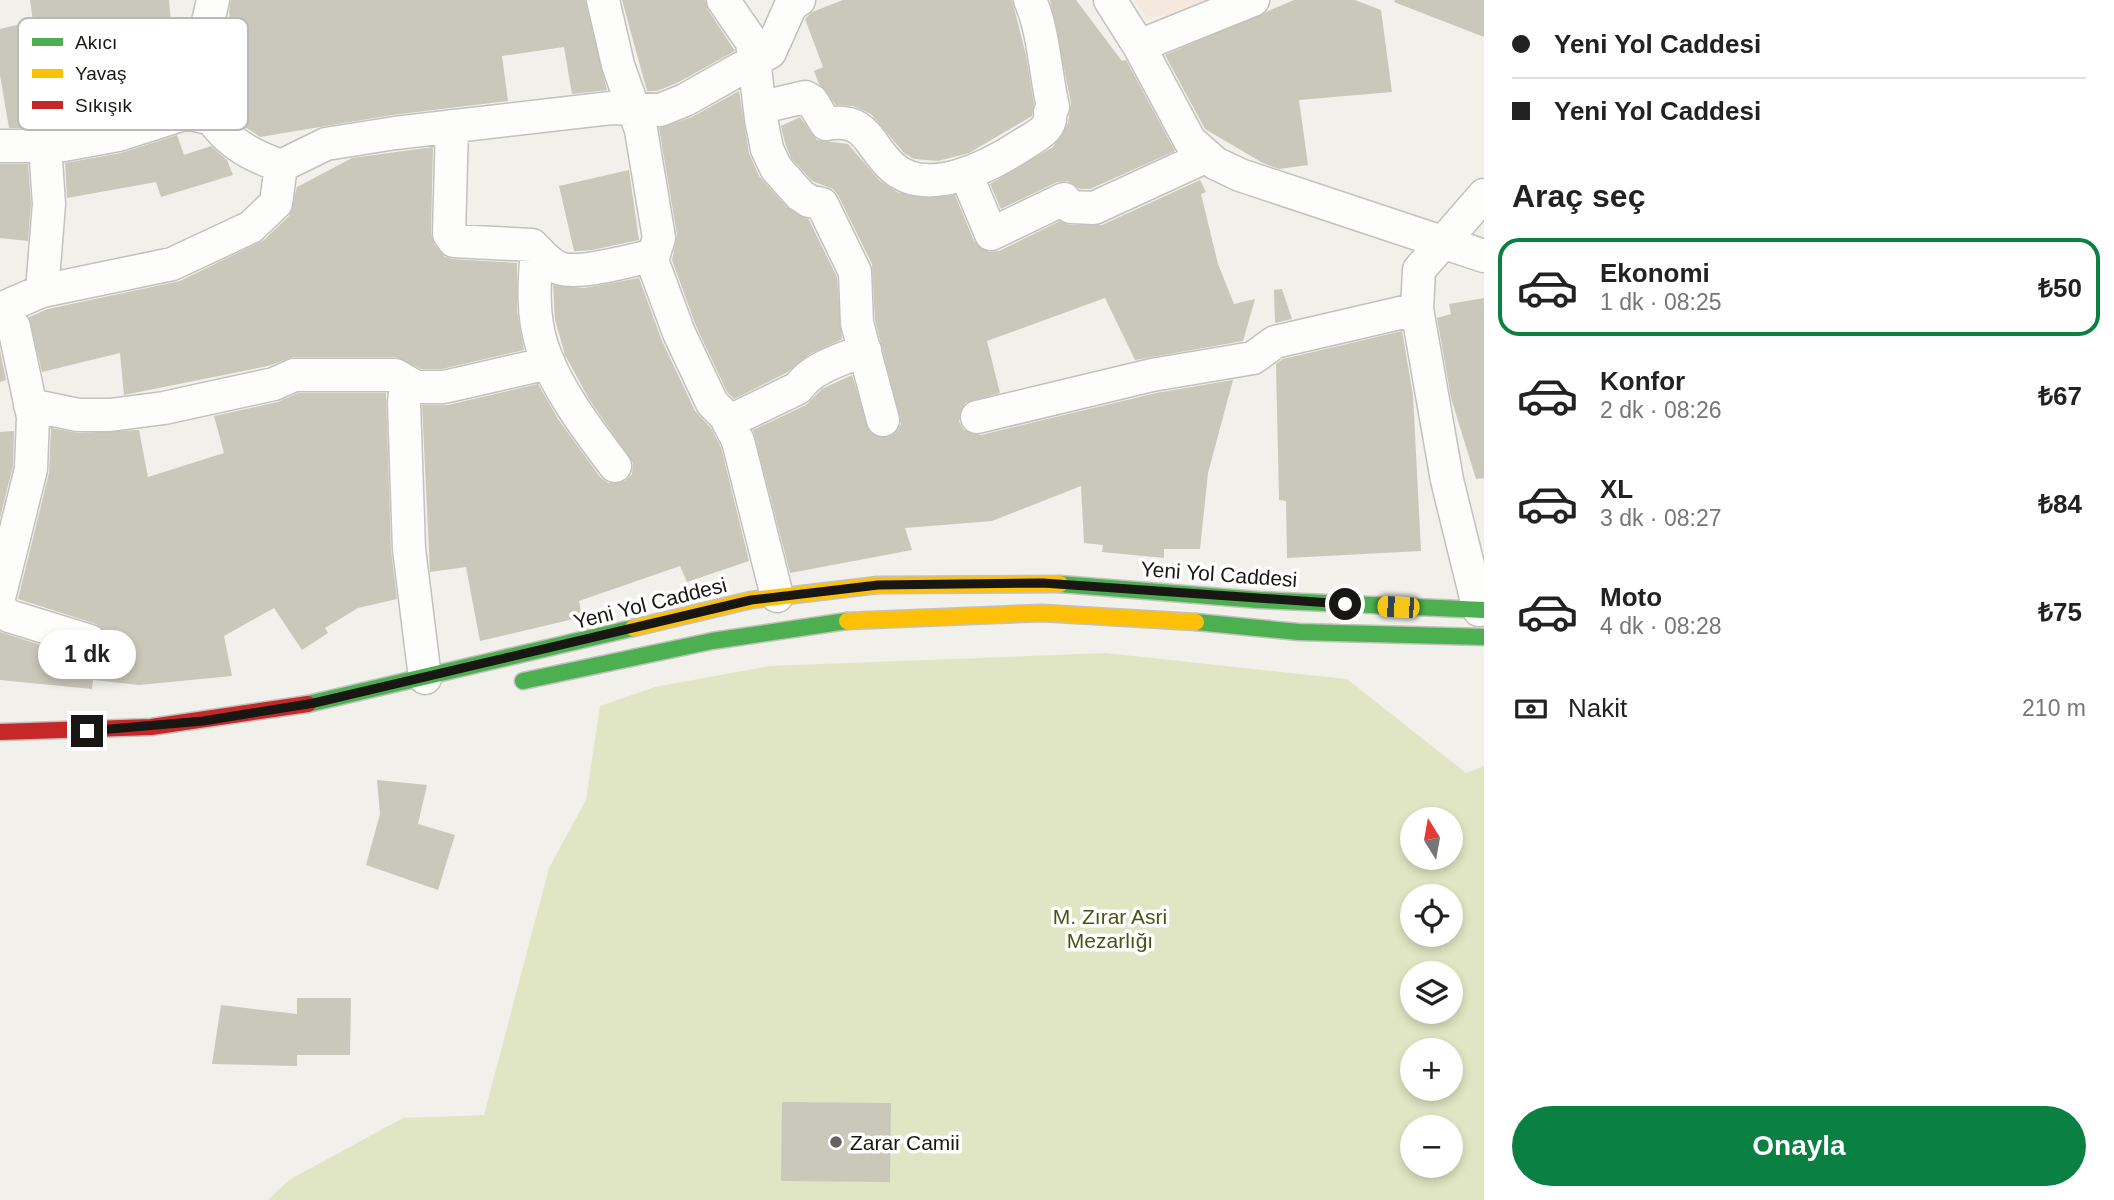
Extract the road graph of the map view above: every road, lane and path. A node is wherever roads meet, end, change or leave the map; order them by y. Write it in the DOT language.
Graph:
graph roads {
  1 [pos="214,0"];
  2 [pos="603,0"];
  3 [pos="723,0"];
  4 [pos="799,0"];
  5 [pos="1030,0"];
  6 [pos="1110,0"];
  7 [pos="1252,0"];
  8 [pos="210,18"];
  9 [pos="1139,46"];
  10 [pos="754,62"];
  11 [pos="759,101"];
  12 [pos="633,107"];
  13 [pos="452,126"];
  14 [pos="134,130"];
  15 [pos="219,130"];
  16 [pos="0,146"];
  17 [pos="45,146"];
  18 [pos="1207,156"];
  19 [pos="281,166"];
  20 [pos="966,174"];
  21 [pos="1484,195"];
  22 [pos="1443,241"];
  23 [pos="537,250"];
  24 [pos="654,255"];
  25 [pos="1484,256"];
  26 [pos="42,291"];
  27 [pos="1,309"];
  28 [pos="1417,309"];
  29 [pos="865,350"];
  30 [pos="549,363"];
  31 [pos="406,383"];
  32 [pos="30,405"];
  33 [pos="976,417"];
  34 [pos="883,420"];
  35 [pos="728,422"];
  36 [pos="615,466"];
  37 [pos="0,594"];
  38 [pos="777,596"];
  39 [pos="0,608"];
  40 [pos="1483,620"];
  41 [pos="90,641"];
  42 [pos="425,678"];
  43 [pos="511,684"];
  44 [pos="0,732"];
  1 -- 8 [label="street"];
  2 -- 12 [label="street"];
  3 -- 10 [label="street"];
  4 -- 10 [label="street"];
  5 -- 20 [label="street"];
  6 -- 9 [label="street"];
  7 -- 9 [label="street"];
  9 -- 18 [label="street"];
  10 -- 11 [label="street"];
  10 -- 12 [label="street"];
  11 -- 20 [label="street"];
  11 -- 29 [label="street"];
  12 -- 13 [label="street"];
  12 -- 24 [label="street"];
  13 -- 19 [label="street"];
  13 -- 23 [label="street"];
  14 -- 17 [label="street"];
  15 -- 19 [label="street"];
  16 -- 17 [label="street"];
  17 -- 26 [label="street"];
  18 -- 20 [label="street"];
  18 -- 22 [label="street"];
  19 -- 26 [label="street"];
  21 -- 22 [label="street"];
  22 -- 25 [label="street"];
  22 -- 28 [label="street"];
  23 -- 24 [label="street"];
  23 -- 30 [label="street"];
  24 -- 35 [label="street"];
  26 -- 27 [label="street"];
  27 -- 32 [label="street"];
  28 -- 33 [label="street"];
  28 -- 40 [label="street"];
  29 -- 34 [label="street"];
  29 -- 35 [label="street"];
  30 -- 31 [label="street"];
  30 -- 36 [label="street"];
  31 -- 32 [label="street"];
  31 -- 42 [label="street"];
  32 -- 37 [label="street"];
  35 -- 38 [label="street"];
  38 -- 40 [label="main road, Yeni Yol Caddesi"];
  38 -- 42 [label="main road, Yeni Yol Caddesi"];
  39 -- 41 [label="street"];
  40 -- 43 [label="main road"];
  42 -- 44 [label="main road, Yeni Yol Caddesi"];
}
